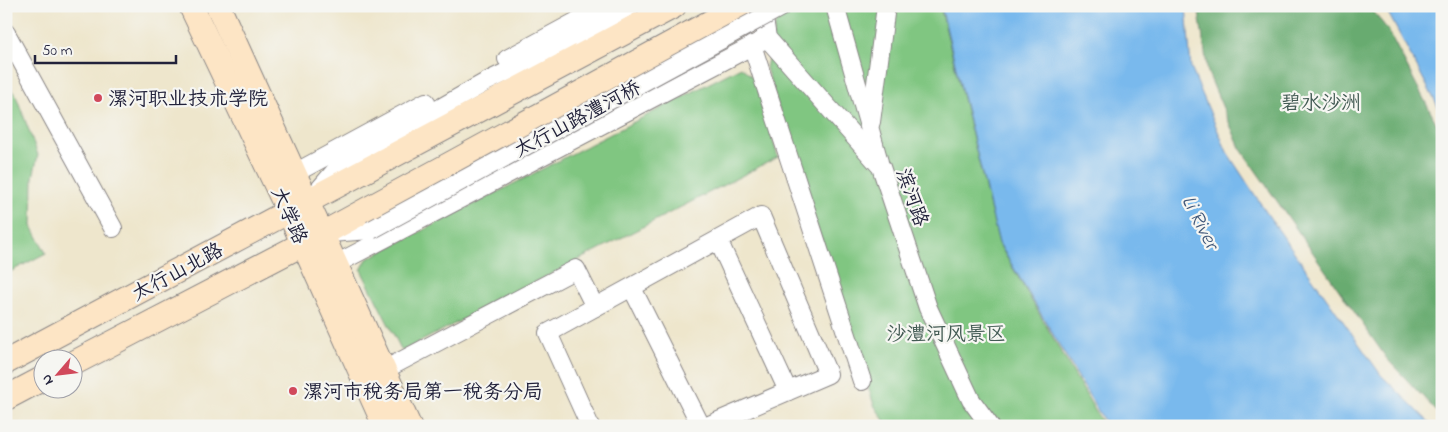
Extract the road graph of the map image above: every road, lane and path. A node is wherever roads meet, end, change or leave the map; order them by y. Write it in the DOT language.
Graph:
graph roads {
  1 [pos="191,6"];
  2 [pos="218,6"];
  3 [pos="605,6"];
  4 [pos="630,6"];
  5 [pos="674,6"];
  6 [pos="740,6"];
  7 [pos="762,6"];
  8 [pos="783,6"];
  9 [pos="834,6"];
  10 [pos="886,6"];
  11 [pos="6,33"];
  12 [pos="760,42"];
  13 [pos="870,130"];
  14 [pos="881,167"];
  15 [pos="294,173"];
  16 [pos="344,173"];
  17 [pos="299,207"];
  18 [pos="366,221"];
  19 [pos="113,228"];
  20 [pos="312,239"];
  21 [pos="718,240"];
  22 [pos="336,264"];
  23 [pos="632,288"];
  24 [pos="595,307"];
  25 [pos="82,359"];
  26 [pos="6,362"];
  27 [pos="384,370"];
  28 [pos="862,381"];
  29 [pos="32,384"];
  30 [pos="788,391"];
  31 [pos="6,398"];
  32 [pos="385,426"];
  33 [pos="409,426"];
  34 [pos="590,426"];
  35 [pos="701,426"];
  36 [pos="707,426"];
  37 [pos="990,426"];
  1 -- 17 [label="main road, 大学路"];
  2 -- 15 [label="main road, 大学路"];
  3 -- 15 [label="street"];
  4 -- 16 [label="street"];
  5 -- 16 [label="main road"];
  6 -- 18 [label="main road, 太行山路澧河桥"];
  7 -- 12 [label="street"];
  8 -- 18 [label="street, 太行山路澧河桥, bridge"];
  9 -- 13 [label="street"];
  10 -- 13 [label="street"];
  11 -- 19 [label="street"];
  12 -- 14 [label="street, 滨河路"];
  12 -- 22 [label="street"];
  12 -- 28 [label="street"];
  13 -- 14 [label="street"];
  14 -- 37 [label="street, 滨河路"];
  15 -- 17 [label="main road, 大学路"];
  16 -- 17 [label="main road, 太行山北路"];
  17 -- 20 [label="main road, 大学路"];
  17 -- 26 [label="main road, 太行山北路"];
  18 -- 20 [label="main road, 太行山北路"];
  20 -- 22 [label="main road, 大学路"];
  20 -- 25 [label="main road, 太行山北路"];
  20 -- 32 [label="main road, 大学路"];
  21 -- 23 [label="street"];
  21 -- 30 [label="street"];
  21 -- 30 [label="street"];
  22 -- 27 [label="main road, 大学路"];
  23 -- 24 [label="street"];
  23 -- 35 [label="street"];
  24 -- 27 [label="street"];
  24 -- 34 [label="street"];
  27 -- 33 [label="main road, 大学路"];
  29 -- 31 [label="main road"];
  30 -- 36 [label="street"];
}
